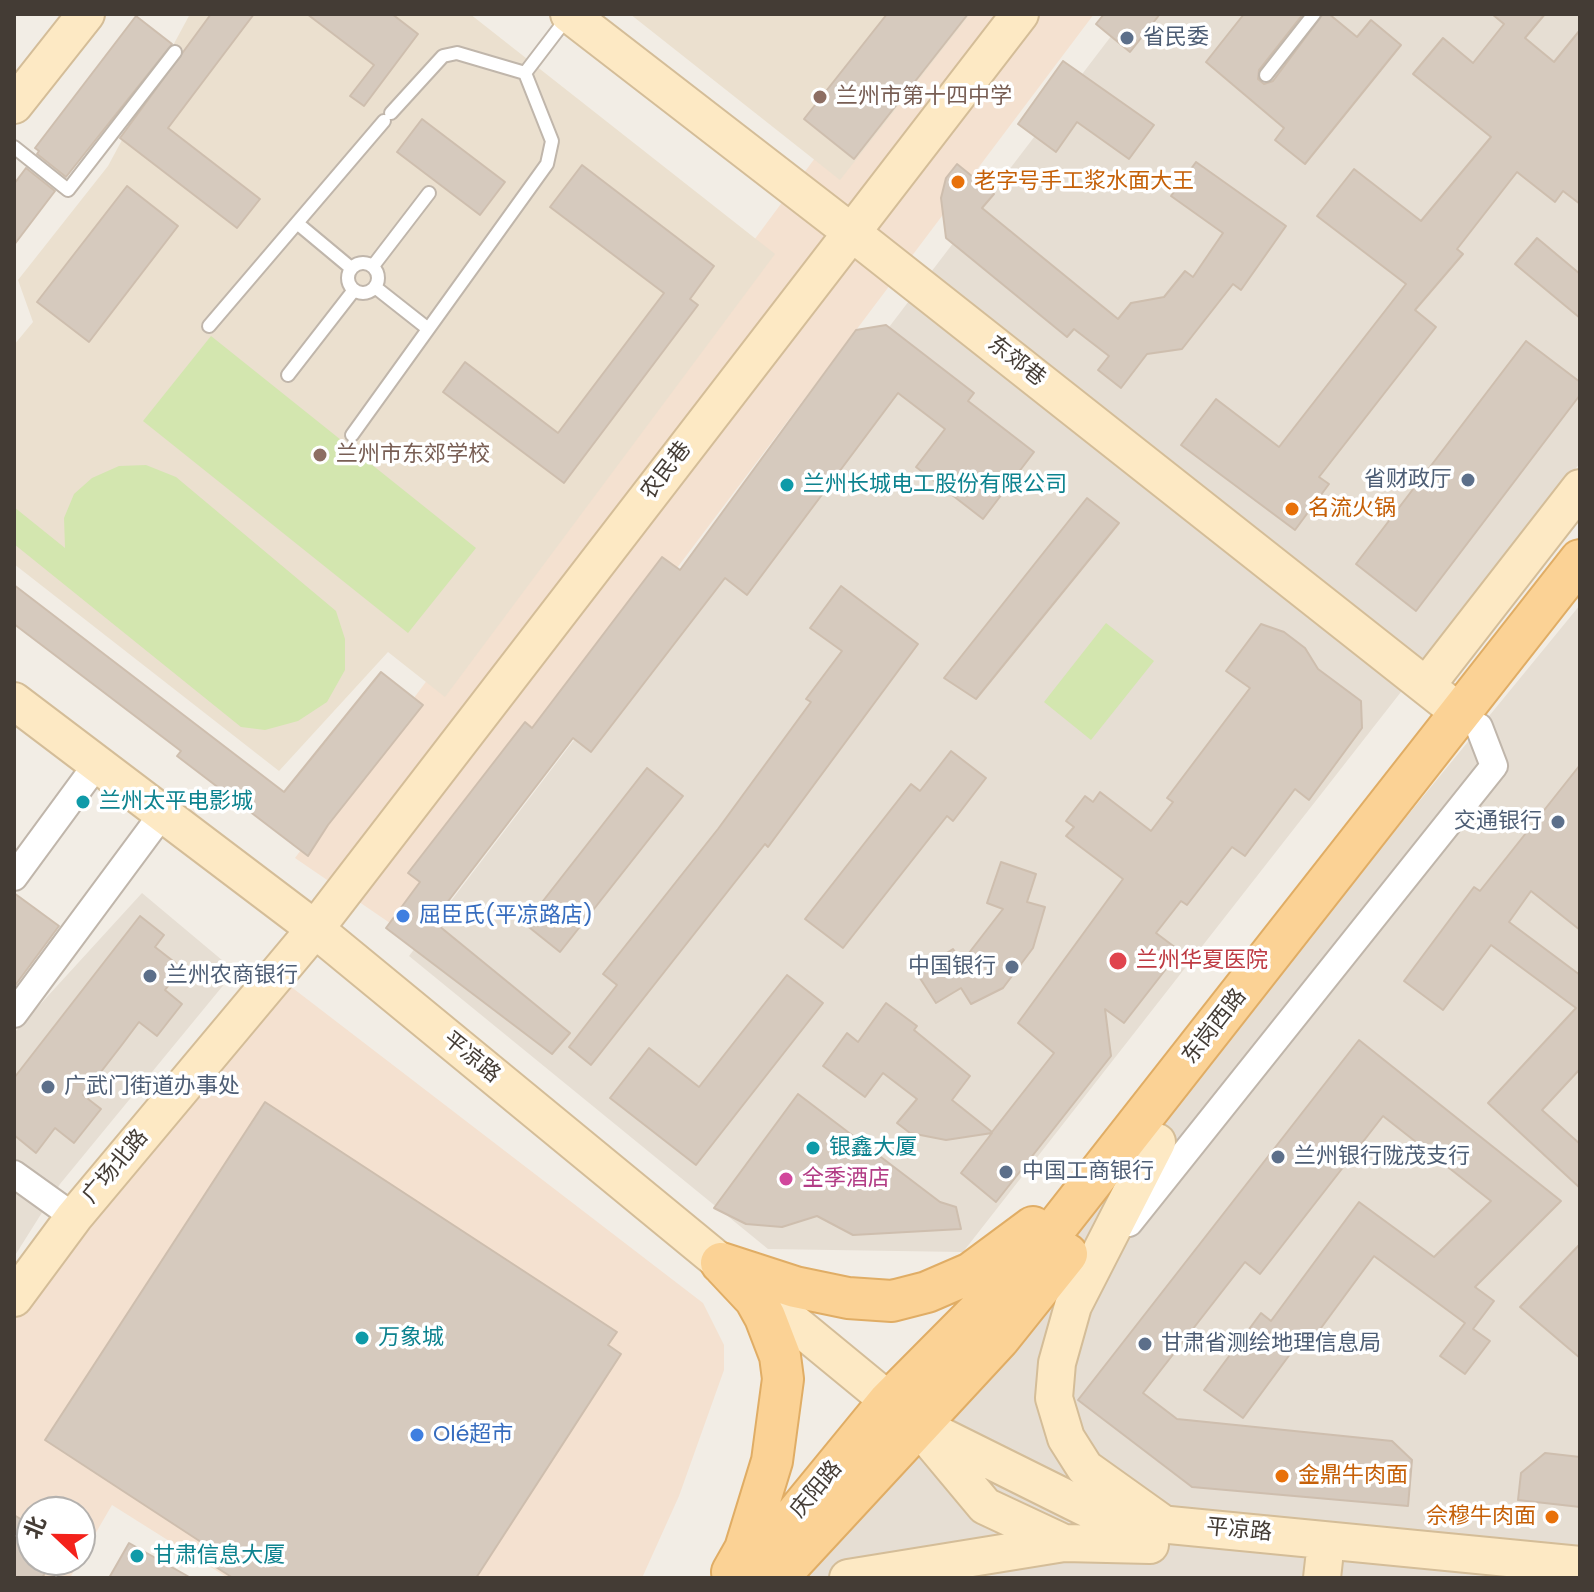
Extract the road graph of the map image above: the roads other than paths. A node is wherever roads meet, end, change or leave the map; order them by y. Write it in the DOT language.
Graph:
graph roads {
  1 [pos="86,14"];
  2 [pos="569,14"];
  3 [pos="1020,14"];
  4 [pos="1314,14"];
  5 [pos="175,52"];
  6 [pos="525,73"];
  7 [pos="1266,75"];
  8 [pos="14,105"];
  9 [pos="14,147"];
  10 [pos="429,193"];
  11 [pos="297,223"];
  12 [pos="851,232"];
  13 [pos="373,266"];
  14 [pos="351,268"];
  15 [pos="375,287"];
  16 [pos="354,290"];
  17 [pos="209,326"];
  18 [pos="427,328"];
  19 [pos="288,375"];
  20 [pos="352,435"];
  21 [pos="1580,488"];
  22 [pos="1580,560"];
  23 [pos="1580,599"];
  24 [pos="1426,686"];
  25 [pos="14,701"];
  26 [pos="1470,720"];
  27 [pos="97,764"];
  28 [pos="163,813"];
  29 [pos="14,877"];
  30 [pos="315,929"];
  31 [pos="14,1014"];
  32 [pos="1147,1134"];
  33 [pos="14,1174"];
  34 [pos="74,1217"];
  35 [pos="721,1263"];
  36 [pos="1094,1267"];
  37 [pos="14,1298"];
  38 [pos="904,1413"];
  39 [pos="1163,1524"];
  40 [pos="1064,1543"];
  41 [pos="1580,1565"];
  42 [pos="1323,1569"];
  43 [pos="728,1578"];
  44 [pos="744,1578"];
  45 [pos="779,1578"];
  46 [pos="848,1578"];
  47 [pos="1471,1578"];
  1 -- 8 [label="street"];
  2 -- 6 [label="lane"];
  2 -- 12 [label="street, 东郊巷"];
  3 -- 12 [label="street, 农民巷"];
  4 -- 7 [label="lane"];
  5 -- 9 [label="lane"];
  6 -- 11 [label="lane"];
  6 -- 18 [label="lane"];
  10 -- 13 [label="lane"];
  11 -- 14 [label="lane"];
  11 -- 17 [label="lane"];
  12 -- 24 [label="street, 东郊巷"];
  12 -- 30 [label="street, 农民巷"];
  13 -- 14 [label="lane"];
  13 -- 15 [label="lane"];
  14 -- 16 [label="lane"];
  15 -- 16 [label="lane"];
  15 -- 18 [label="lane"];
  16 -- 19 [label="lane"];
  18 -- 20 [label="lane"];
  21 -- 24 [label="street"];
  22 -- 26 [label="main road, 东岗西路"];
  23 -- 26 [label="main road, 东岗西路"];
  24 -- 26 [label="street, 东郊巷"];
  25 -- 27 [label="street, 平凉路"];
  26 -- 32 [label="main road, 东岗西路"];
  26 -- 36 [label="street"];
  27 -- 28 [label="street, 平凉路"];
  27 -- 29 [label="street"];
  28 -- 30 [label="street, 平凉路"];
  28 -- 31 [label="street"];
  30 -- 34 [label="street, 广场北路"];
  30 -- 35 [label="street, 平凉路"];
  32 -- 35 [label="main road"];
  32 -- 36 [label="street"];
  32 -- 38 [label="main road, 东岗西路"];
  33 -- 34 [label="street"];
  34 -- 37 [label="street, 广场北路"];
  35 -- 38 [label="street, 平凉路"];
  35 -- 43 [label="main road"];
  36 -- 39 [label="street"];
  38 -- 39 [label="street, 平凉路"];
  38 -- 40 [label="street, 平凉路"];
  38 -- 44 [label="main road, 庆阳路"];
  38 -- 45 [label="main road, 庆阳路"];
  39 -- 41 [label="street, 平凉路"];
  40 -- 42 [label="street, 平凉路"];
  40 -- 46 [label="street"];
  42 -- 47 [label="street, 平凉路"];
}
